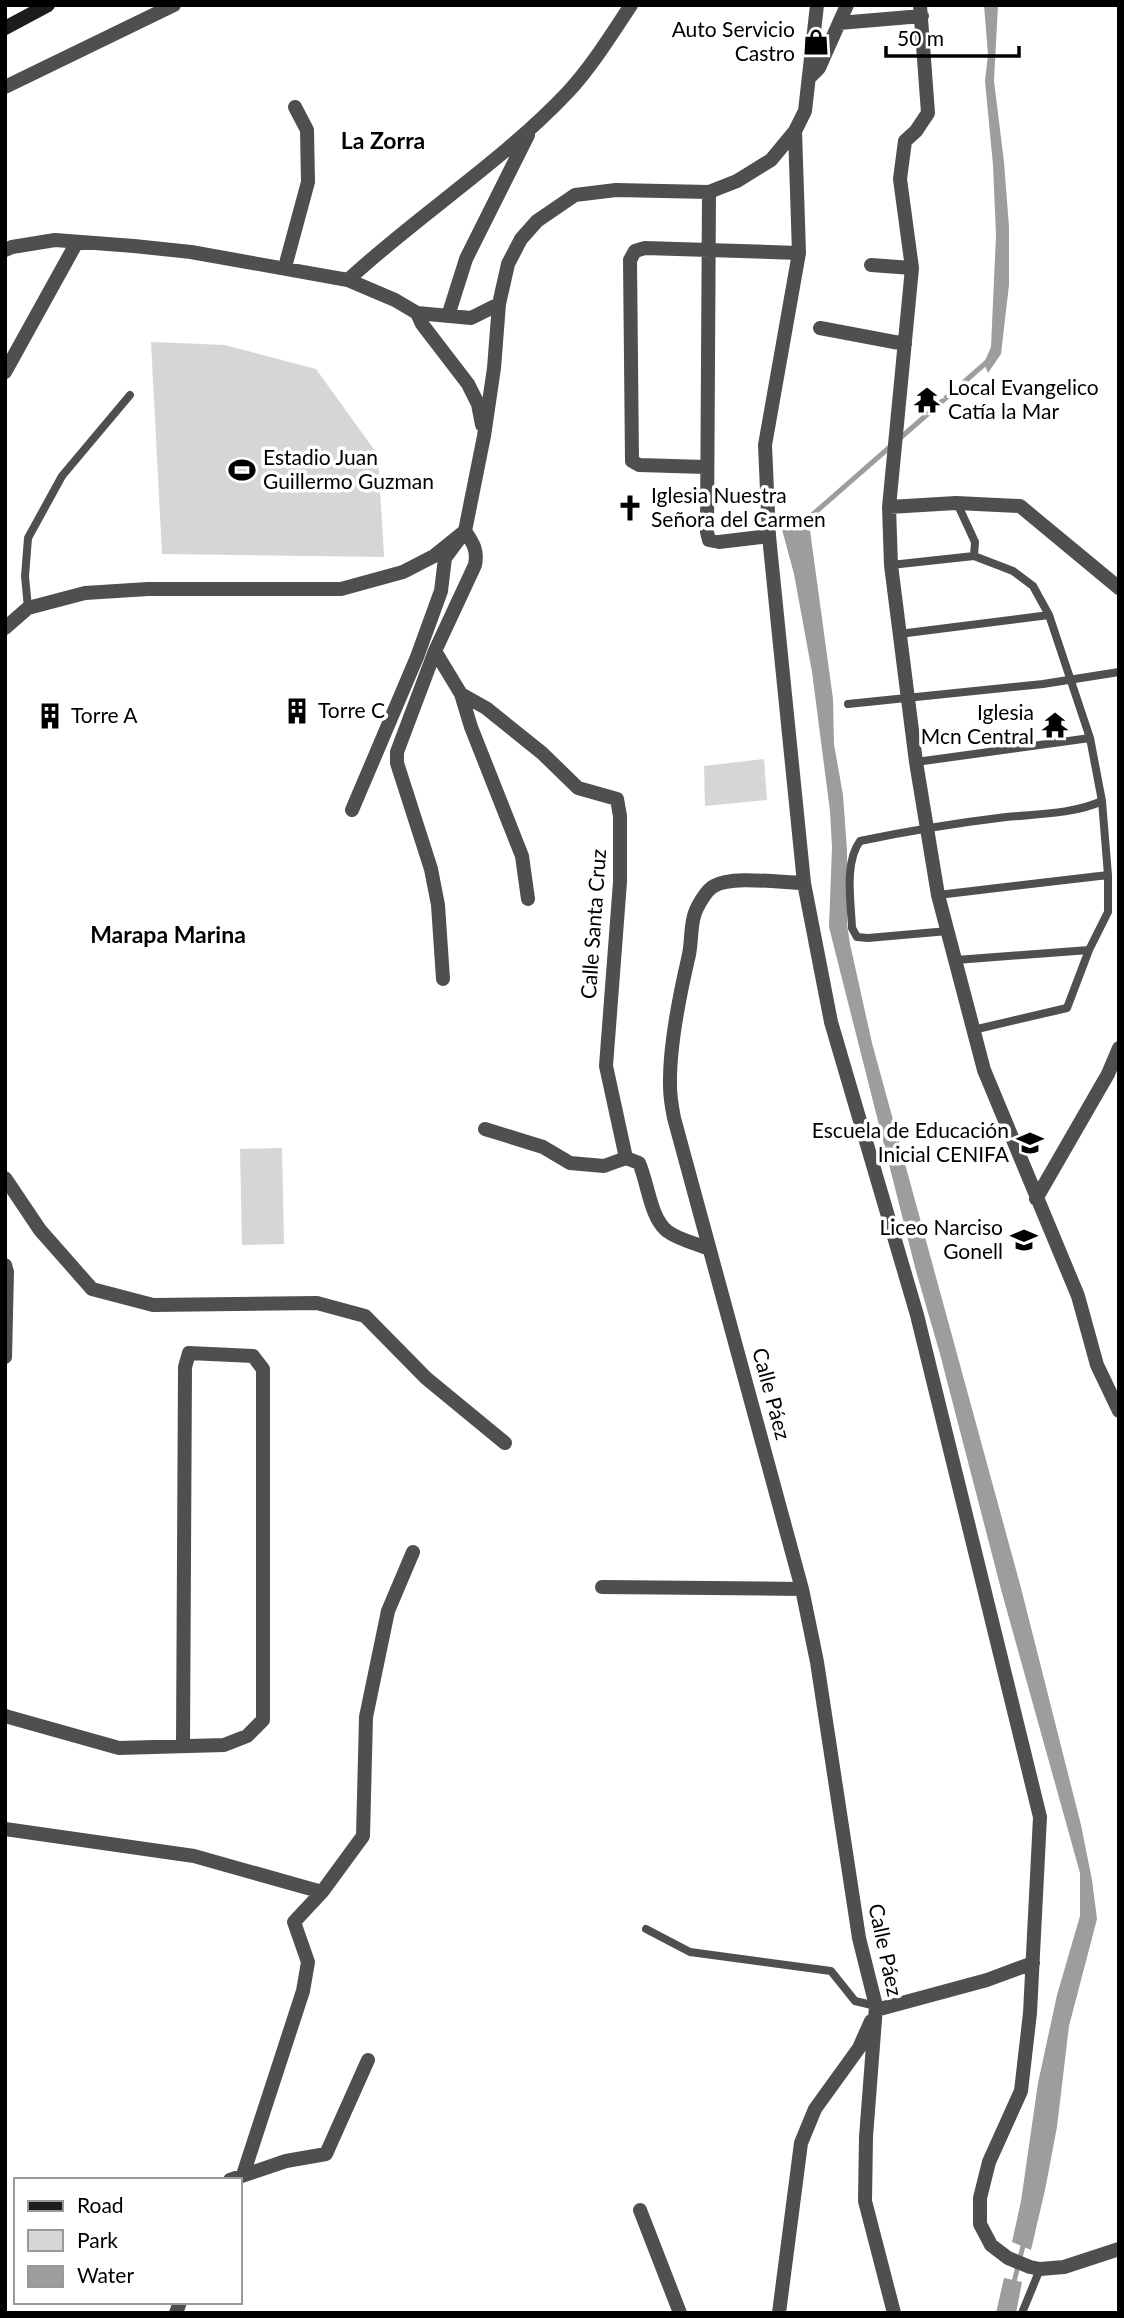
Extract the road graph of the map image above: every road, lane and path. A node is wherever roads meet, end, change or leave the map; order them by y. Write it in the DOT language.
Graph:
graph roads {
  1 [pos="48,5"];
  2 [pos="174,5"];
  3 [pos="631,5"];
  4 [pos="817,5"];
  5 [pos="847,5"];
  6 [pos="921,10"];
  7 [pos="839,23"];
  8 [pos="5,28"];
  9 [pos="810,77"];
  10 [pos="5,87"];
  11 [pos="295,107"];
  12 [pos="533,127"];
  13 [pos="795,131"];
  14 [pos="709,192"];
  15 [pos="77,242"];
  16 [pos="5,250"];
  17 [pos="708,251"];
  18 [pos="799,253"];
  19 [pos="871,265"];
  20 [pos="285,267"];
  21 [pos="912,268"];
  22 [pos="348,280"];
  23 [pos="499,304"];
  24 [pos="417,313"];
  25 [pos="448,316"];
  26 [pos="820,328"];
  27 [pos="905,344"];
  28 [pos="5,372"];
  29 [pos="130,395"];
  30 [pos="484,436"];
  31 [pos="705,467"];
  32 [pos="956,503"];
  33 [pos="889,507"];
  34 [pos="465,531"];
  35 [pos="769,536"];
  36 [pos="974,556"];
  37 [pos="891,565"];
  38 [pos="1119,588"];
  39 [pos="28,608"];
  40 [pos="1049,615"];
  41 [pos="5,628"];
  42 [pos="900,634"];
  43 [pos="435,651"];
  44 [pos="1119,672"];
  45 [pos="1070,680"];
  46 [pos="461,694"];
  47 [pos="908,697"];
  48 [pos="848,704"];
  49 [pos="1090,738"];
  50 [pos="916,762"];
  51 [pos="1102,802"];
  52 [pos="352,810"];
  53 [pos="927,827"];
  54 [pos="1108,875"];
  55 [pos="804,883"];
  56 [pos="938,895"];
  57 [pos="528,899"];
  58 [pos="948,931"];
  59 [pos="1089,950"];
  60 [pos="956,960"];
  61 [pos="443,979"];
  62 [pos="973,1030"];
  63 [pos="1119,1048"];
  64 [pos="485,1129"];
  65 [pos="626,1158"];
  66 [pos="5,1178"];
  67 [pos="1036,1199"];
  68 [pos="709,1249"];
  69 [pos="5,1265"];
  70 [pos="5,1357"];
  71 [pos="1119,1411"];
  72 [pos="505,1444"];
  73 [pos="413,1552"];
  74 [pos="602,1587"];
  75 [pos="802,1589"];
  76 [pos="5,1716"];
  77 [pos="183,1745"];
  78 [pos="5,1829"];
  79 [pos="322,1892"];
  80 [pos="646,1929"];
  81 [pos="1033,1963"];
  82 [pos="876,2008"];
  83 [pos="368,2060"];
  84 [pos="236,2178"];
  85 [pos="640,2210"];
  86 [pos="1117,2252"];
  87 [pos="1035,2268"];
  88 [pos="680,2313"];
  89 [pos="779,2313"];
  90 [pos="894,2313"];
  91 [pos="1022,2313"];
  1 -- 8 [label="main road"];
  2 -- 10 [label="street"];
  3 -- 12 [label="street"];
  4 -- 9 [label="street"];
  5 -- 7 [label="street"];
  6 -- 7 [label="street"];
  6 -- 21 [label="street"];
  7 -- 9 [label="street"];
  9 -- 13 [label="street"];
  11 -- 20 [label="street"];
  12 -- 22 [label="street"];
  12 -- 25 [label="street"];
  13 -- 14 [label="street"];
  13 -- 18 [label="street"];
  14 -- 17 [label="street"];
  14 -- 23 [label="street"];
  15 -- 16 [label="street"];
  15 -- 20 [label="street"];
  15 -- 28 [label="street"];
  17 -- 18 [label="street"];
  17 -- 31 [label="street"];
  17 -- 31 [label="street"];
  18 -- 35 [label="street"];
  19 -- 21 [label="street"];
  20 -- 22 [label="street"];
  21 -- 27 [label="street"];
  22 -- 24 [label="street"];
  23 -- 25 [label="street"];
  23 -- 30 [label="street"];
  24 -- 25 [label="street"];
  24 -- 30 [label="street"];
  26 -- 27 [label="street"];
  27 -- 33 [label="street"];
  29 -- 39 [label="lane"];
  30 -- 34 [label="street"];
  31 -- 35 [label="street"];
  32 -- 33 [label="street"];
  32 -- 36 [label="lane"];
  32 -- 38 [label="street"];
  33 -- 37 [label="street"];
  34 -- 39 [label="street"];
  34 -- 43 [label="street"];
  34 -- 52 [label="street"];
  35 -- 55 [label="street"];
  36 -- 37 [label="lane"];
  36 -- 40 [label="lane"];
  37 -- 42 [label="street"];
  39 -- 41 [label="street"];
  40 -- 42 [label="lane"];
  40 -- 45 [label="lane"];
  42 -- 47 [label="street"];
  43 -- 46 [label="street, Calle Santa Cruz"];
  43 -- 61 [label="street"];
  44 -- 45 [label="lane"];
  45 -- 47 [label="lane"];
  45 -- 49 [label="lane"];
  46 -- 57 [label="street"];
  46 -- 65 [label="street, Calle Santa Cruz"];
  47 -- 48 [label="lane"];
  47 -- 50 [label="street"];
  49 -- 50 [label="lane"];
  49 -- 51 [label="lane"];
  50 -- 53 [label="street"];
  51 -- 53 [label="lane"];
  51 -- 54 [label="lane"];
  53 -- 56 [label="street"];
  53 -- 58 [label="lane"];
  54 -- 56 [label="lane"];
  54 -- 59 [label="lane"];
  55 -- 68 [label="street, Calle Páez"];
  55 -- 81 [label="street"];
  56 -- 58 [label="street"];
  58 -- 60 [label="street"];
  59 -- 60 [label="lane"];
  59 -- 62 [label="lane"];
  60 -- 62 [label="street"];
  62 -- 67 [label="street"];
  63 -- 67 [label="street"];
  64 -- 65 [label="street"];
  65 -- 68 [label="street, Calle Santa Cruz"];
  66 -- 72 [label="street"];
  67 -- 71 [label="street"];
  68 -- 75 [label="street, Calle Páez"];
  69 -- 70 [label="street"];
  73 -- 79 [label="street"];
  74 -- 75 [label="street"];
  75 -- 82 [label="street, Calle Páez"];
  76 -- 77 [label="street"];
  77 -- 77 [label="street"];
  78 -- 79 [label="street"];
  79 -- 84 [label="street"];
  80 -- 82 [label="lane"];
  81 -- 82 [label="street"];
  81 -- 87 [label="street"];
  82 -- 89 [label="street"];
  82 -- 90 [label="street, Calle Páez"];
  83 -- 84 [label="street"];
  85 -- 88 [label="street"];
  86 -- 87 [label="street"];
  87 -- 91 [label="lane"];
}
